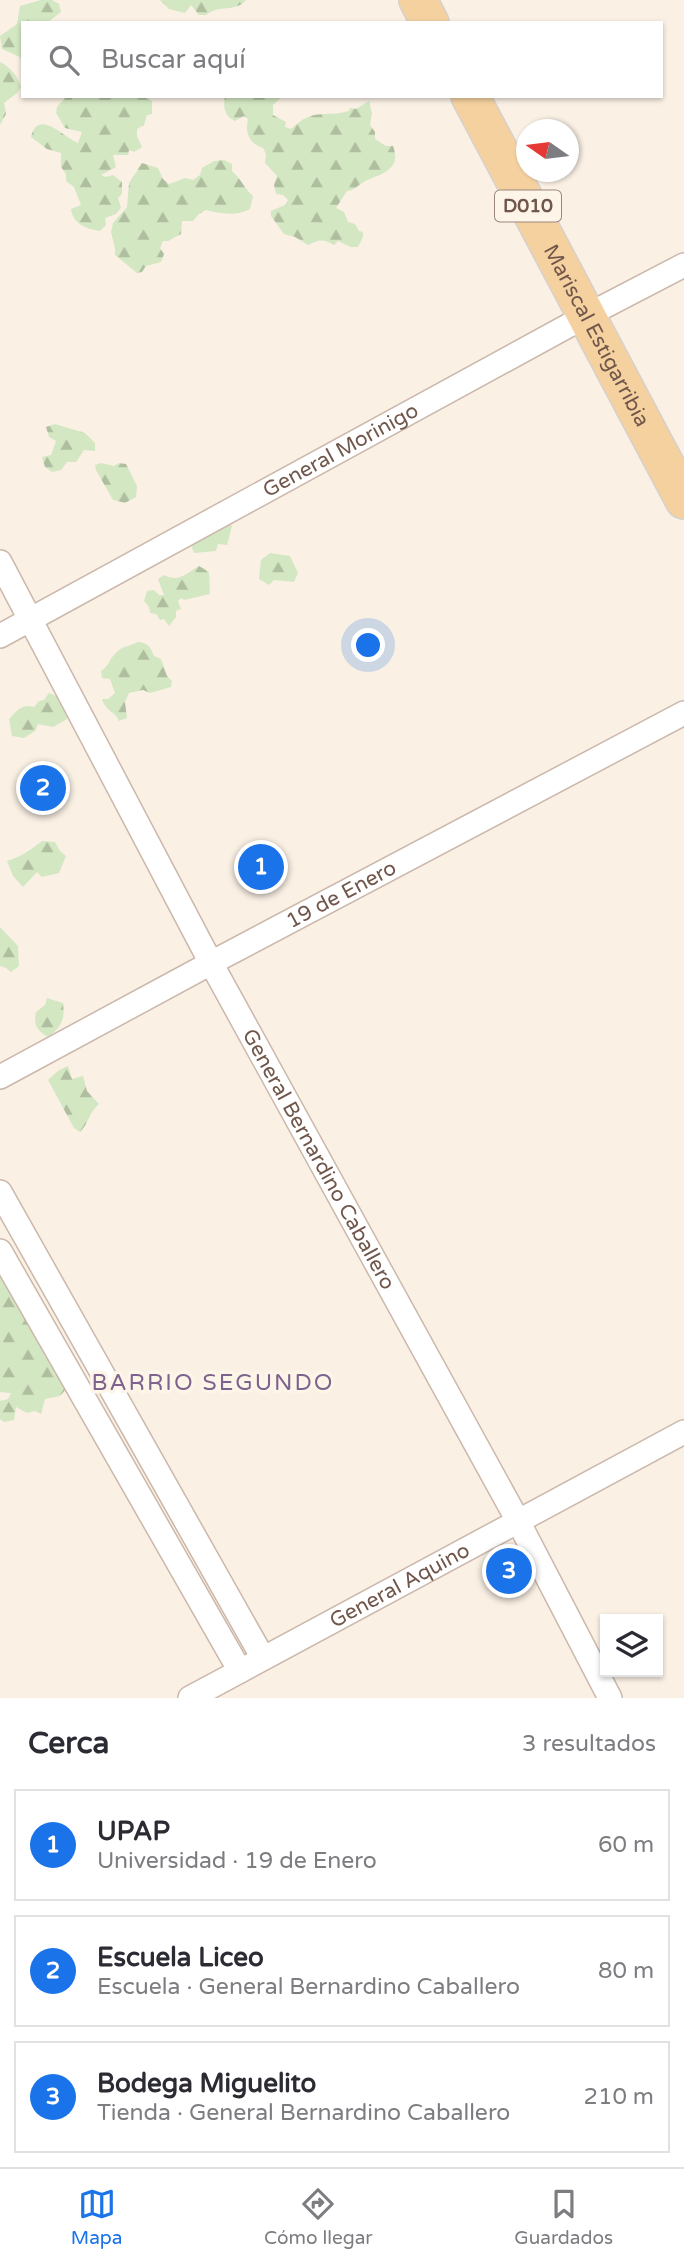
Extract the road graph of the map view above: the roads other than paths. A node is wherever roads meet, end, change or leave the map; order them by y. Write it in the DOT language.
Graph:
graph roads {
  1 [pos="418,0"];
  2 [pos="429,21"];
  3 [pos="471,98"];
  4 [pos="684,265"];
  5 [pos="586,316"];
  6 [pos="684,500"];
  7 [pos="0,562"];
  8 [pos="29,621"];
  9 [pos="0,636"];
  10 [pos="684,713"];
  11 [pos="211,963"];
  12 [pos="0,1077"];
  13 [pos="0,1192"];
  14 [pos="0,1251"];
  15 [pos="684,1432"];
  16 [pos="518,1521"];
  17 [pos="263,1658"];
  18 [pos="240,1671"];
  19 [pos="190,1698"];
  20 [pos="610,1698"];
  1 -- 2 [label="main road"];
  3 -- 5 [label="main road, Mariscal Estigarribia / D010"];
  4 -- 5 [label="street, General Morinigo"];
  5 -- 6 [label="main road, Mariscal Estigarribia / D010"];
  5 -- 8 [label="street, General Morinigo"];
  7 -- 8 [label="street, General Bernardino Caballero"];
  8 -- 9 [label="street, General Morinigo"];
  8 -- 11 [label="street, General Bernardino Caballero"];
  10 -- 11 [label="street, 19 de Enero"];
  11 -- 12 [label="street, 19 de Enero"];
  11 -- 16 [label="street, General Bernardino Caballero"];
  13 -- 17 [label="street"];
  14 -- 18 [label="street"];
  15 -- 16 [label="street, General Aquino"];
  16 -- 17 [label="street, General Aquino"];
  16 -- 20 [label="street, General Bernardino Caballero"];
  17 -- 18 [label="street, General Aquino"];
  18 -- 19 [label="street, General Aquino"];
}
